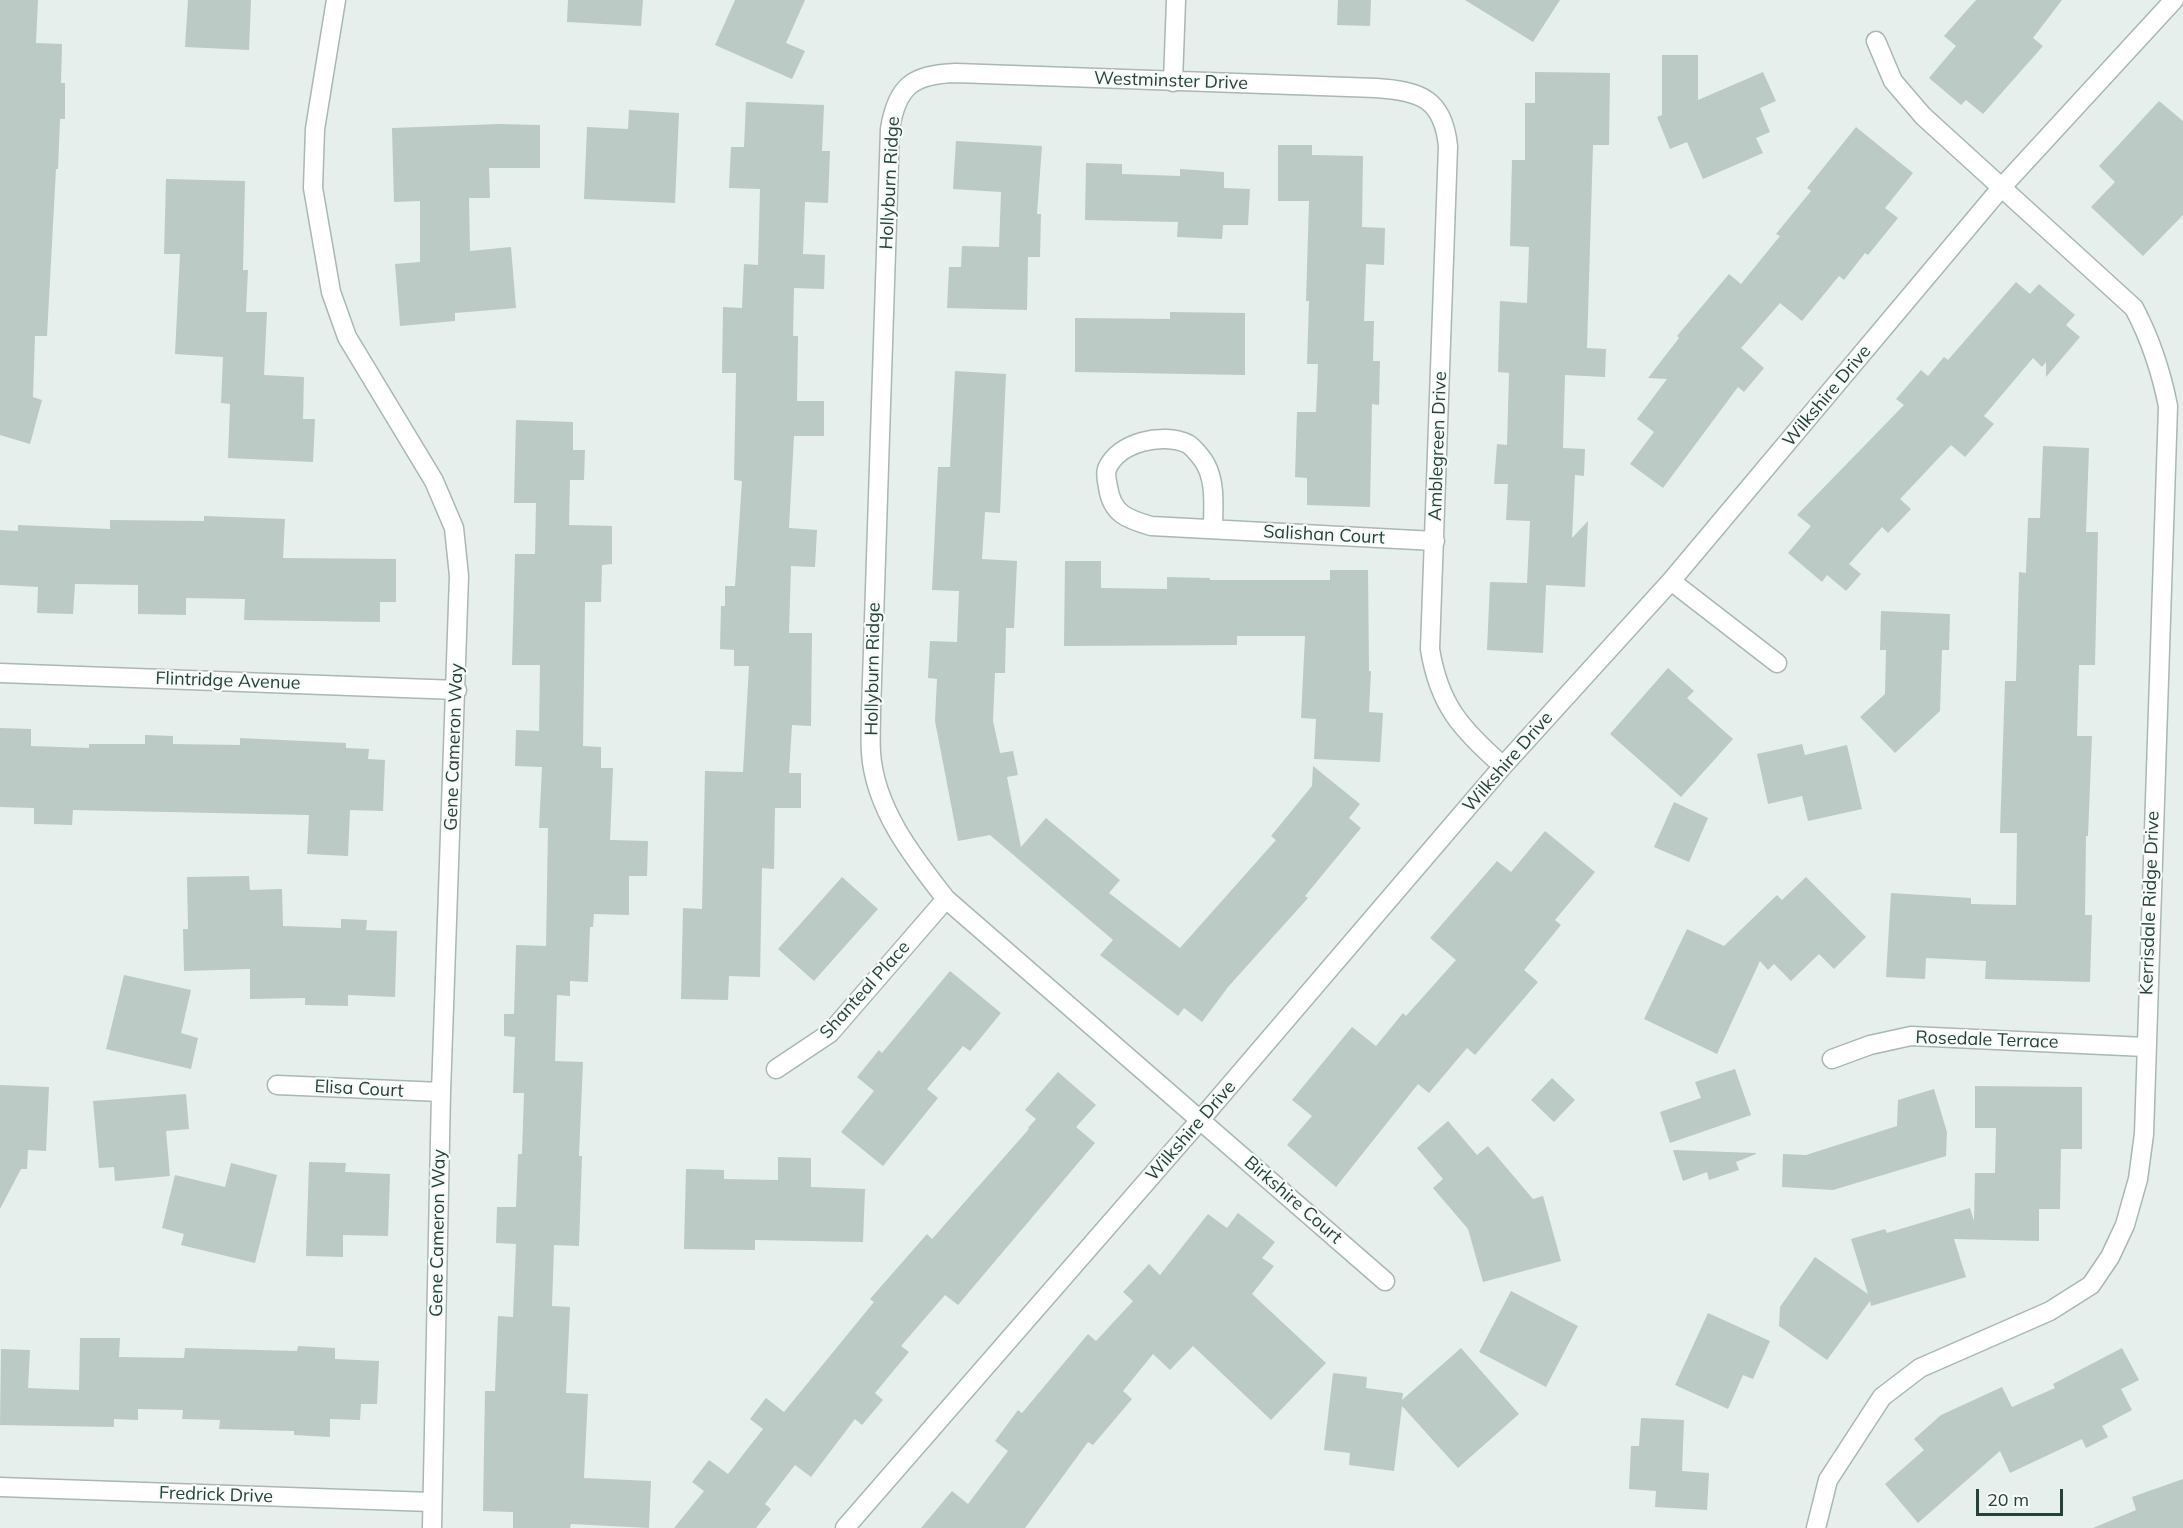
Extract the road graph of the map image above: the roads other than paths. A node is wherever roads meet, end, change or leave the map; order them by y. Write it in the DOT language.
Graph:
graph roads {
  1 [pos="336,0"];
  2 [pos="1176,0"];
  3 [pos="2174,0"];
  4 [pos="1876,41"];
  5 [pos="1173,82"];
  6 [pos="906,86"];
  7 [pos="1434,105"];
  8 [pos="2001,188"];
  9 [pos="1213,529"];
  10 [pos="1435,541"];
  11 [pos="1671,581"];
  12 [pos="1777,663"];
  13 [pos="0,673"];
  14 [pos="457,690"];
  15 [pos="1503,766"];
  16 [pos="946,900"];
  17 [pos="2145,1047"];
  18 [pos="1832,1059"];
  19 [pos="776,1069"];
  20 [pos="277,1085"];
  21 [pos="441,1092"];
  22 [pos="1202,1119"];
  23 [pos="1385,1281"];
  24 [pos="0,1487"];
  25 [pos="431,1502"];
  26 [pos="432,1528"];
  27 [pos="845,1528"];
  28 [pos="1816,1528"];
  1 -- 14 [label="street, Gene Cameron Way"];
  2 -- 5 [label="street"];
  3 -- 8 [label="street, Wilkshire Drive"];
  4 -- 8 [label="street, Kerrisdale Ridge Drive"];
  5 -- 6 [label="street, Westminster Drive"];
  5 -- 7 [label="street, Westminster Drive"];
  6 -- 16 [label="street, Hollyburn Ridge"];
  7 -- 10 [label="street, Amblegreen Drive"];
  8 -- 11 [label="street, Wilkshire Drive"];
  8 -- 17 [label="street, Kerrisdale Ridge Drive"];
  9 -- 9 [label="street, Salishan Court"];
  9 -- 10 [label="street, Salishan Court"];
  10 -- 15 [label="street, Amblegreen Drive"];
  11 -- 12 [label="street"];
  11 -- 15 [label="street, Wilkshire Drive"];
  13 -- 14 [label="street, Flintridge Avenue"];
  14 -- 21 [label="street, Gene Cameron Way"];
  15 -- 22 [label="street, Wilkshire Drive"];
  16 -- 19 [label="street, Shanteal Place"];
  16 -- 22 [label="street, Hollyburn Ridge"];
  17 -- 18 [label="street, Rosedale Terrace"];
  17 -- 28 [label="street, Kerrisdale Ridge Drive"];
  20 -- 21 [label="street, Elisa Court"];
  21 -- 25 [label="street, Gene Cameron Way"];
  22 -- 23 [label="street, Birkshire Court"];
  22 -- 27 [label="street, Wilkshire Drive"];
  24 -- 25 [label="street, Fredrick Drive"];
  25 -- 26 [label="street, Gene Cameron Way"];
}
